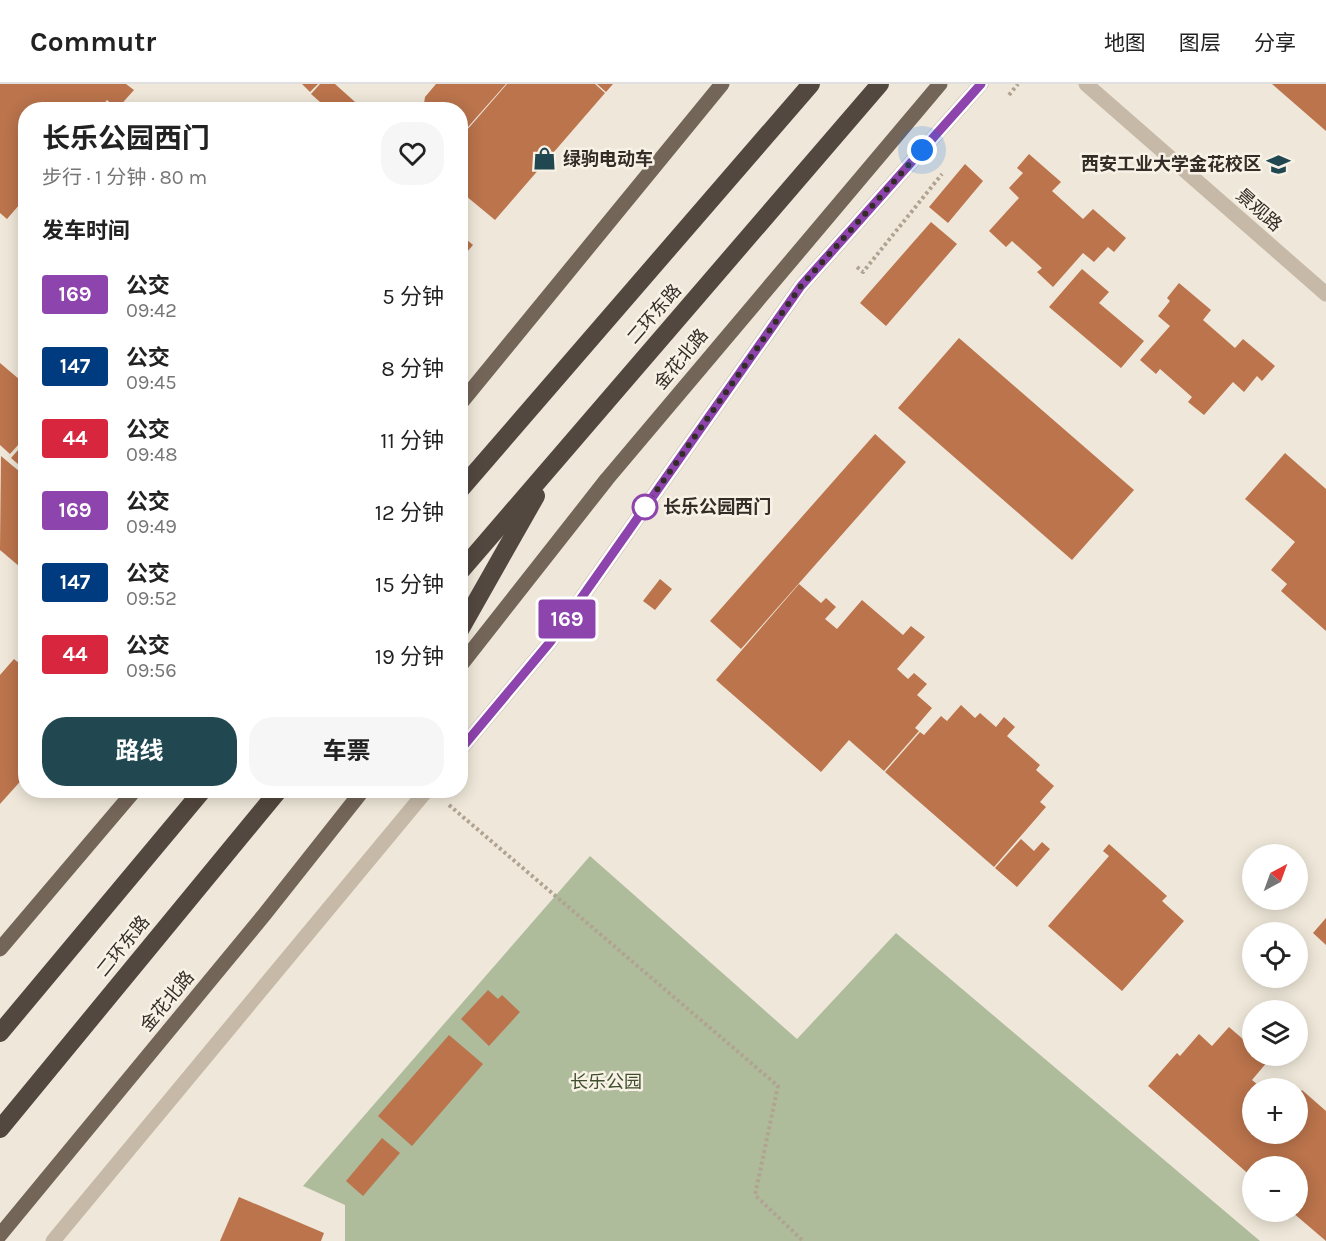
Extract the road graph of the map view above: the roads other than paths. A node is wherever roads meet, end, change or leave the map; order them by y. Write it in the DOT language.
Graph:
graph roads {
  1 [pos="722,84"];
  2 [pos="811,84"];
  3 [pos="880,84"];
  4 [pos="940,84"];
  5 [pos="981,84"];
  6 [pos="1086,84"];
  7 [pos="1326,294"];
  8 [pos="468,394"];
  9 [pos="517,427"];
  10 [pos="555,460"];
  11 [pos="468,469"];
  12 [pos="468,481"];
  13 [pos="468,563"];
  14 [pos="468,616"];
  15 [pos="468,656"];
  16 [pos="468,740"];
  17 [pos="128,798"];
  18 [pos="196,798"];
  19 [pos="272,798"];
  20 [pos="357,798"];
  21 [pos="420,798"];
  22 [pos="0,949"];
  23 [pos="0,1033"];
  24 [pos="0,1129"];
  25 [pos="0,1235"];
  26 [pos="53,1241"];
  1 -- 8 [label="main road"];
  2 -- 9 [label="highway, 二环东路"];
  3 -- 10 [label="highway, 二环东路"];
  4 -- 15 [label="main road, 金花北路"];
  5 -- 16 [label="street"];
  6 -- 7 [label="street, 景观路"];
  9 -- 11 [label="highway"];
  9 -- 12 [label="highway, 二环东路"];
  10 -- 13 [label="highway, 二环东路"];
  10 -- 14 [label="highway"];
  17 -- 22 [label="main road"];
  18 -- 23 [label="highway, 二环东路"];
  19 -- 24 [label="highway, 二环东路"];
  20 -- 25 [label="main road, 金花北路"];
  21 -- 26 [label="street"];
}
